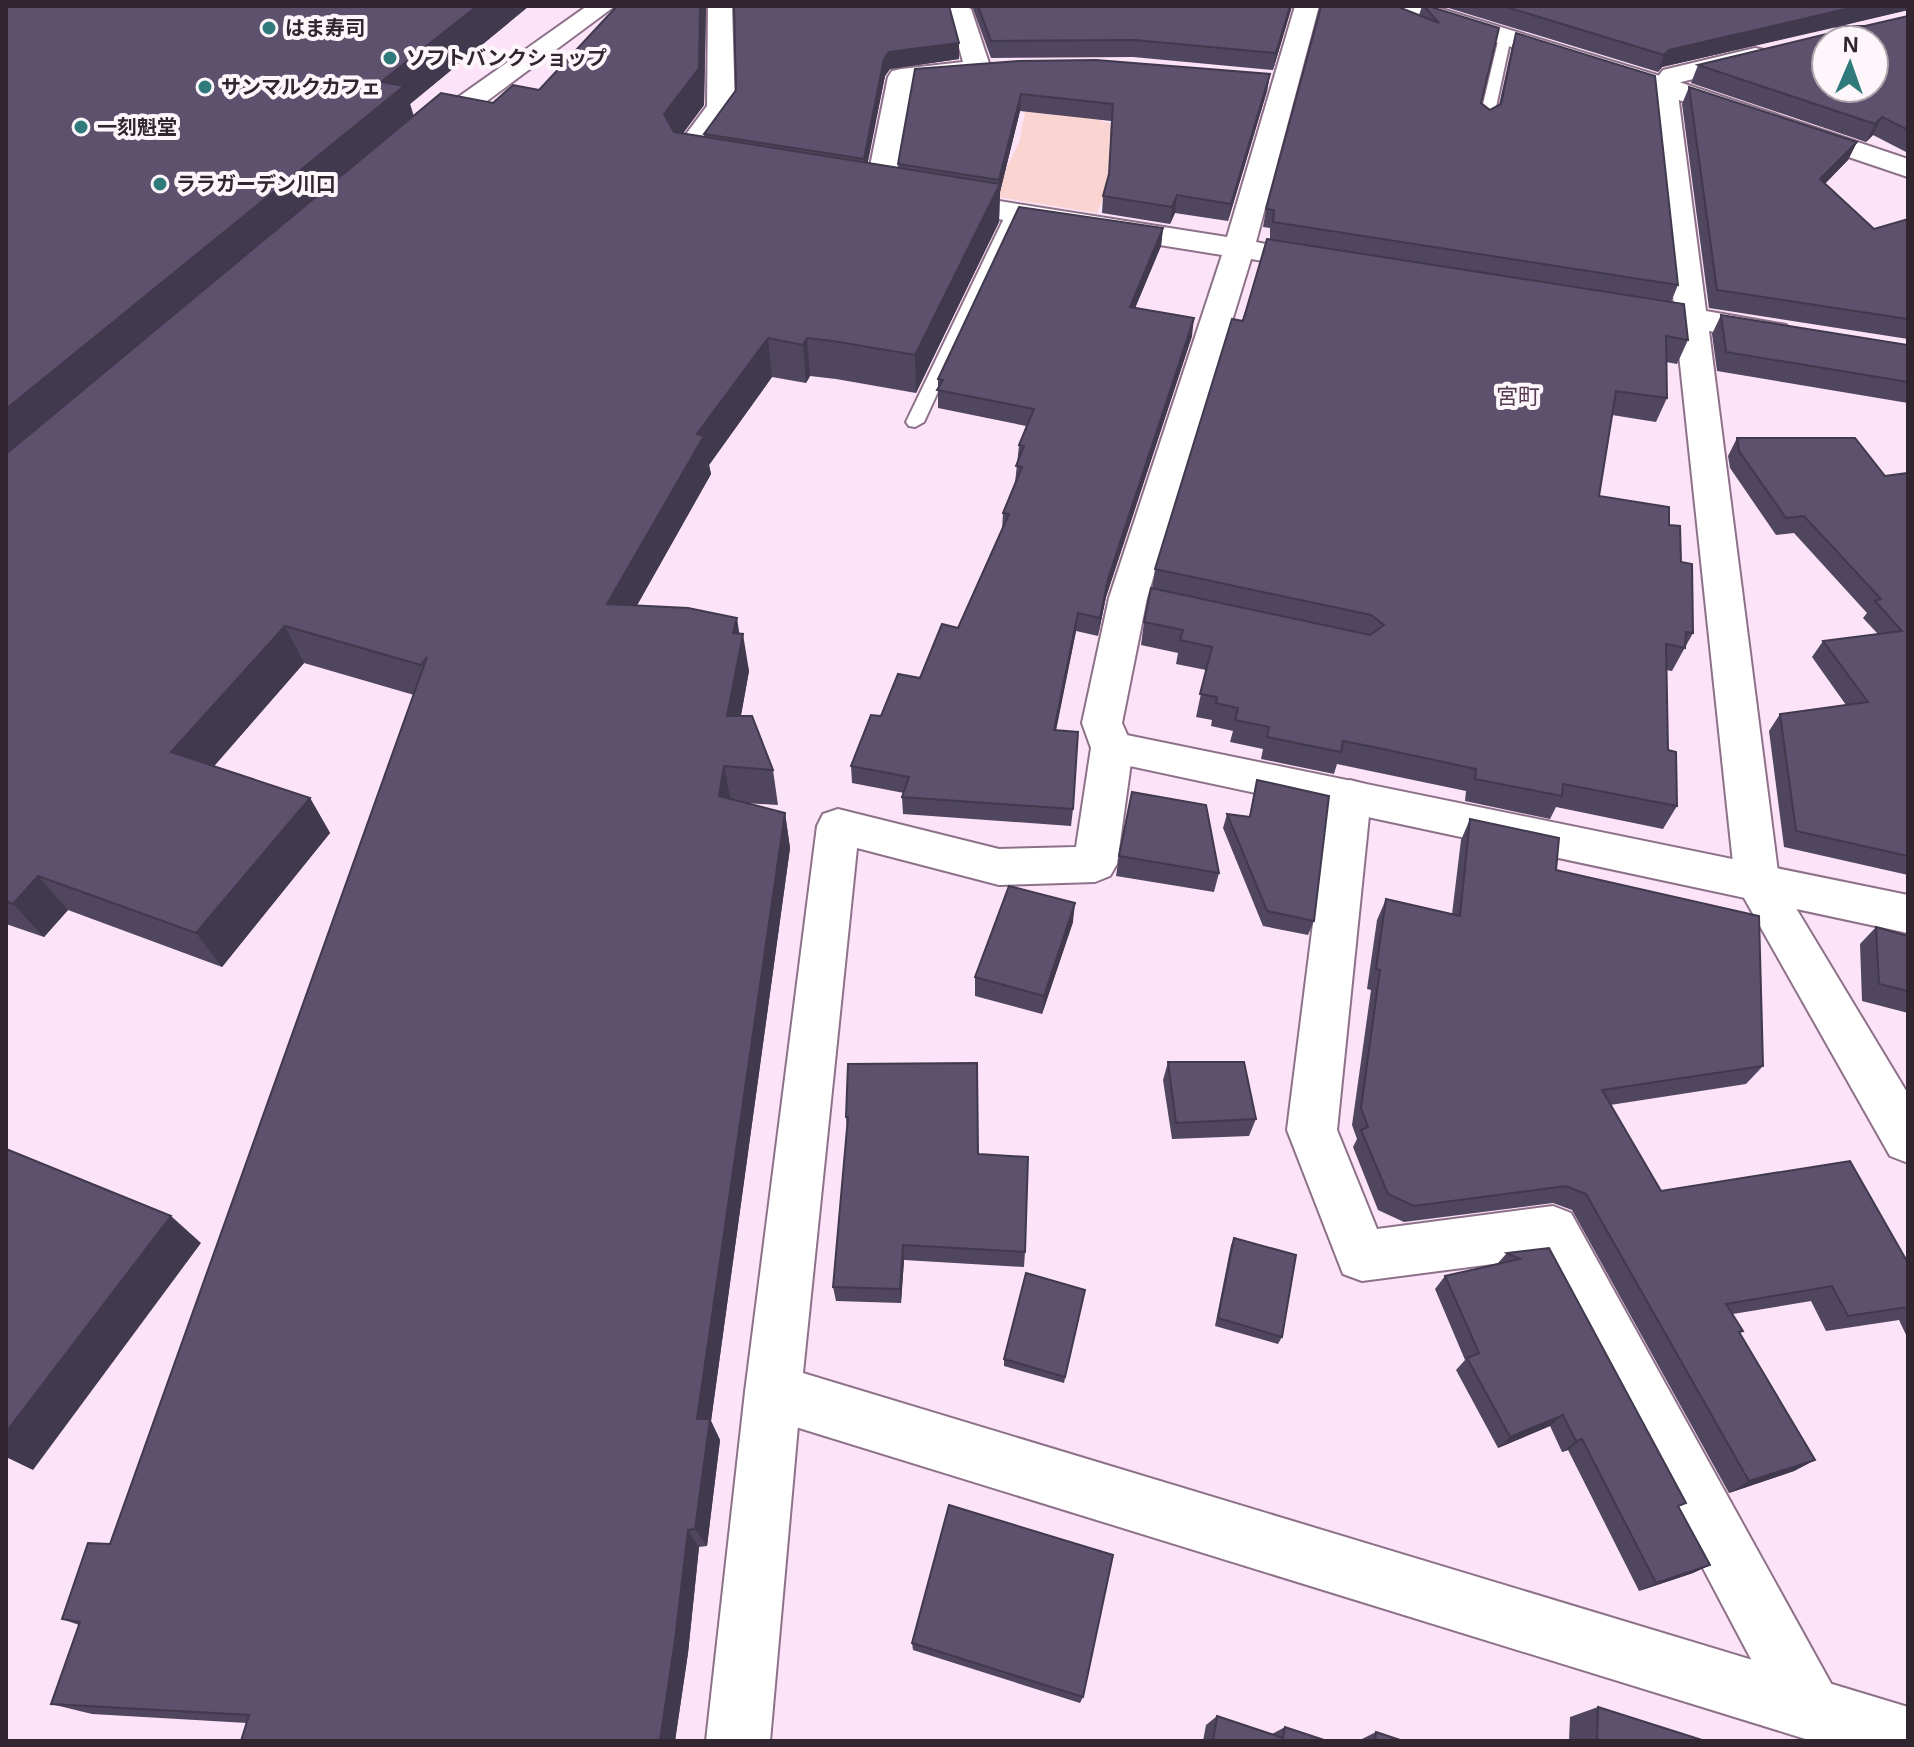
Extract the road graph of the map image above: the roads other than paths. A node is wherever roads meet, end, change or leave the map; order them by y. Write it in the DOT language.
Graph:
graph roads {
  1 [pos="603,6"];
  2 [pos="720,6"];
  3 [pos="906,6"];
  4 [pos="1307,6"];
  5 [pos="1406,6"];
  6 [pos="1505,37"];
  7 [pos="1790,48"];
  8 [pos="1005,67"];
  9 [pos="978,69"];
  10 [pos="1664,86"];
  11 [pos="1486,121"];
  12 [pos="403,152"];
  13 [pos="1908,168"];
  14 [pos="755,171"];
  15 [pos="848,186"];
  16 [pos="879,191"];
  17 [pos="1014,212"];
  18 [pos="1239,248"];
  19 [pos="1302,258"];
  20 [pos="1598,304"];
  21 [pos="1691,318"];
  22 [pos="1800,335"];
  23 [pos="915,422"];
  24 [pos="1112,748"];
  25 [pos="1350,796"];
  26 [pos="1757,882"];
  27 [pos="1908,914"];
  28 [pos="1908,1140"];
  29 [pos="773,1392"];
  30 [pos="1811,1709"];
  31 [pos="1908,1739"];
  32 [pos="738,1741"];
  1 -- 12 [label="street"];
  2 -- 14 [label="street"];
  3 -- 9 [label="street"];
  4 -- 18 [label="street"];
  5 -- 6 [label="street"];
  6 -- 10 [label="street"];
  6 -- 11 [label="lane"];
  7 -- 10 [label="street"];
  8 -- 9 [label="street"];
  9 -- 16 [label="street"];
  10 -- 13 [label="street"];
  10 -- 21 [label="street"];
  15 -- 16 [label="street"];
  16 -- 17 [label="street"];
  17 -- 18 [label="street"];
  17 -- 23 [label="lane"];
  18 -- 19 [label="street"];
  18 -- 24 [label="street"];
  20 -- 21 [label="street"];
  21 -- 22 [label="street"];
  21 -- 26 [label="street"];
  24 -- 25 [label="street"];
  24 -- 29 [label="street"];
  25 -- 26 [label="street"];
  25 -- 30 [label="street"];
  26 -- 27 [label="street"];
  26 -- 28 [label="street"];
  29 -- 30 [label="street"];
  29 -- 32 [label="street"];
  30 -- 31 [label="street"];
}
